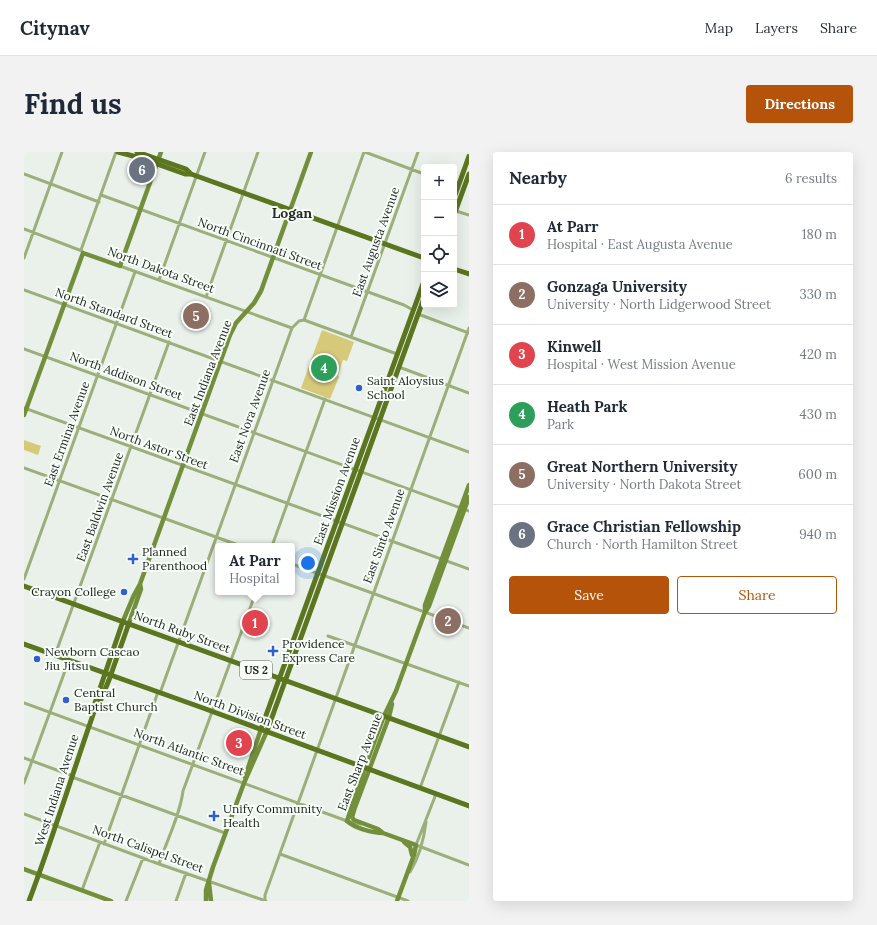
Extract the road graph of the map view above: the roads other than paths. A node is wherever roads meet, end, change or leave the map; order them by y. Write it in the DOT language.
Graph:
graph roads {
  1 [pos="62,152"];
  2 [pos="117,152"];
  3 [pos="137,152"];
  4 [pos="161,152"];
  5 [pos="205,152"];
  6 [pos="258,152"];
  7 [pos="311,152"];
  8 [pos="365,152"];
  9 [pos="418,152"];
  10 [pos="469,156"];
  11 [pos="158,162"];
  12 [pos="412,169"];
  13 [pos="421,173"];
  14 [pos="24,174"];
  15 [pos="469,174"];
  16 [pos="194,175"];
  17 [pos="50,184"];
  18 [pos="457,184"];
  19 [pos="244,192"];
  20 [pos="101,195"];
  21 [pos="98,202"];
  22 [pos="457,207"];
  23 [pos="291,209"];
  24 [pos="140,210"];
  25 [pos="457,213"];
  26 [pos="469,216"];
  27 [pos="179,224"];
  28 [pos="338,227"];
  29 [pos="24,229"];
  30 [pos="33,232"];
  31 [pos="226,241"];
  32 [pos="384,243"];
  33 [pos="82,251"];
  34 [pos="421,257"];
  35 [pos="24,258"];
  36 [pos="273,258"];
  37 [pos="120,266"];
  38 [pos="457,269"];
  39 [pos="135,272"];
  40 [pos="469,274"];
  41 [pos="320,275"];
  42 [pos="159,280"];
  43 [pos="24,290"];
  44 [pos="420,291"];
  45 [pos="367,292"];
  46 [pos="206,297"];
  47 [pos="64,305"];
  48 [pos="421,306"];
  49 [pos="413,310"];
  50 [pos="246,312"];
  51 [pos="418,314"];
  52 [pos="304,320"];
  53 [pos="116,324"];
  54 [pos="292,328"];
  55 [pos="469,328"];
  56 [pos="468,333"];
  57 [pos="351,337"];
  58 [pos="169,342"];
  59 [pos="24,349"];
  60 [pos="45,357"];
  61 [pos="398,358"];
  62 [pos="221,361"];
  63 [pos="399,367"];
  64 [pos="98,376"];
  65 [pos="273,380"];
  66 [pos="448,385"];
  67 [pos="469,393"];
  68 [pos="150,395"];
  69 [pos="325,399"];
  70 [pos="25,408"];
  71 [pos="202,414"];
  72 [pos="24,415"];
  73 [pos="374,417"];
  74 [pos="380,419"];
  75 [pos="78,428"];
  76 [pos="254,432"];
  77 [pos="429,437"];
  78 [pos="131,447"];
  79 [pos="306,451"];
  80 [pos="469,452"];
  81 [pos="183,466"];
  82 [pos="24,468"];
  83 [pos="358,470"];
  84 [pos="60,481"];
  85 [pos="236,484"];
  86 [pos="469,485"];
  87 [pos="410,489"];
  88 [pos="469,497"];
  89 [pos="112,499"];
  90 [pos="288,503"];
  91 [pos="465,509"];
  92 [pos="164,518"];
  93 [pos="337,521"];
  94 [pos="343,524"];
  95 [pos="217,537"];
  96 [pos="392,541"];
  97 [pos="233,543"];
  98 [pos="273,543"];
  99 [pos="444,560"];
  100 [pos="295,565"];
  101 [pos="469,569"];
  102 [pos="321,575"];
  103 [pos="24,579"];
  104 [pos="140,584"];
  105 [pos="24,586"];
  106 [pos="373,594"];
  107 [pos="255,595"];
  108 [pos="74,604"];
  109 [pos="425,612"];
  110 [pos="123,621"];
  111 [pos="129,623"];
  112 [pos="469,628"];
  113 [pos="328,636"];
  114 [pos="179,641"];
  115 [pos="354,645"];
  116 [pos="25,646"];
  117 [pos="55,655"];
  118 [pos="69,660"];
  119 [pos="231,661"];
  120 [pos="406,664"];
  121 [pos="105,673"];
  122 [pos="111,675"];
  123 [pos="280,678"];
  124 [pos="286,680"];
  125 [pos="459,682"];
  126 [pos="469,686"];
  127 [pos="159,692"];
  128 [pos="336,698"];
  129 [pos="24,703"];
  130 [pos="95,708"];
  131 [pos="212,711"];
  132 [pos="50,712"];
  133 [pos="387,717"];
  134 [pos="89,727"];
  135 [pos="264,730"];
  136 [pos="439,736"];
  137 [pos="139,745"];
  138 [pos="469,746"];
  139 [pos="318,750"];
  140 [pos="24,758"];
  141 [pos="32,761"];
  142 [pos="193,764"];
  143 [pos="367,768"];
  144 [pos="72,777"];
  145 [pos="24,783"];
  146 [pos="244,783"];
  147 [pos="420,788"];
  148 [pos="436,794"];
  149 [pos="121,795"];
  150 [pos="298,803"];
  151 [pos="469,806"];
  152 [pos="355,807"];
  153 [pos="24,814"];
  154 [pos="176,815"];
  155 [pos="347,821"];
  156 [pos="363,824"];
  157 [pos="56,826"];
  158 [pos="225,833"];
  159 [pos="383,833"];
  160 [pos="401,840"];
  161 [pos="100,842"];
  162 [pos="104,844"];
  163 [pos="418,846"];
  164 [pos="280,854"];
  165 [pos="142,858"];
  166 [pos="412,861"];
  167 [pos="159,864"];
  168 [pos="469,865"];
  169 [pos="24,869"];
  170 [pos="186,873"];
  171 [pos="39,875"];
  172 [pos="405,878"];
  173 [pos="209,881"];
  174 [pos="82,890"];
  175 [pos="398,899"];
  176 [pos="29,901"];
  177 [pos="111,901"];
  178 [pos="126,901"];
  179 [pos="176,901"];
  180 [pos="206,901"];
  181 [pos="211,901"];
  182 [pos="265,901"];
  183 [pos="408,901"];
  1 -- 17 [label="street"];
  2 -- 11 [label="main road"];
  2 -- 20 [label="street"];
  3 -- 11 [label="main road"];
  4 -- 11 [label="street"];
  5 -- 16 [label="street"];
  6 -- 19 [label="street"];
  7 -- 23 [label="street, East Indiana Avenue"];
  8 -- 12 [label="street"];
  8 -- 28 [label="street"];
  9 -- 12 [label="street, East Augusta Avenue"];
  10 -- 18 [label="main road"];
  11 -- 16 [label="main road"];
  11 -- 24 [label="street"];
  12 -- 13 [label="street"];
  12 -- 32 [label="street, East Augusta Avenue"];
  14 -- 17 [label="street"];
  15 -- 22 [label="main road"];
  16 -- 19 [label="main road"];
  16 -- 27 [label="street"];
  17 -- 21 [label="street"];
  17 -- 30 [label="street"];
  19 -- 23 [label="main road"];
  19 -- 31 [label="street"];
  20 -- 21 [label="street"];
  20 -- 24 [label="street, North Cincinnati Street"];
  21 -- 33 [label="street"];
  23 -- 28 [label="main road"];
  23 -- 36 [label="street, East Indiana Avenue"];
  24 -- 27 [label="street, North Cincinnati Street"];
  24 -- 37 [label="street"];
  25 -- 26 [label="street"];
  27 -- 31 [label="street, North Cincinnati Street"];
  27 -- 42 [label="street"];
  28 -- 32 [label="main road"];
  28 -- 41 [label="street"];
  29 -- 30 [label="street, North Dakota Street"];
  30 -- 33 [label="street, North Dakota Street"];
  30 -- 35 [label="street"];
  31 -- 36 [label="street, North Cincinnati Street"];
  31 -- 46 [label="street"];
  32 -- 34 [label="main road"];
  32 -- 45 [label="street, East Augusta Avenue"];
  33 -- 37 [label="street, North Dakota Street"];
  33 -- 47 [label="street"];
  36 -- 41 [label="street, North Cincinnati Street"];
  36 -- 50 [label="street, East Indiana Avenue"];
  37 -- 39 [label="street, North Dakota Street"];
  38 -- 40 [label="main road"];
  39 -- 42 [label="street, North Dakota Street"];
  39 -- 53 [label="street, East Ermina Avenue"];
  41 -- 45 [label="street, North Cincinnati Street"];
  41 -- 52 [label="street"];
  42 -- 46 [label="street, North Dakota Street"];
  43 -- 47 [label="street, North Standard Street"];
  44 -- 49 [label="main road, East Mission Avenue"];
  44 -- 51 [label="main road"];
  45 -- 49 [label="street, North Cincinnati Street"];
  45 -- 57 [label="street, East Augusta Avenue"];
  46 -- 50 [label="street, North Dakota Street"];
  47 -- 53 [label="street, North Standard Street"];
  47 -- 60 [label="street"];
  48 -- 51 [label="main road, East Mission Avenue"];
  49 -- 61 [label="main road, East Mission Avenue"];
  50 -- 54 [label="street, North Dakota Street"];
  50 -- 62 [label="street, East Indiana Avenue"];
  51 -- 56 [label="street"];
  51 -- 61 [label="main road, East Mission Avenue"];
  52 -- 54 [label="street"];
  52 -- 57 [label="street"];
  53 -- 58 [label="street, North Standard Street"];
  53 -- 64 [label="street, East Ermina Avenue"];
  54 -- 65 [label="street, East Nora Avenue"];
  55 -- 56 [label="street, East Sinto Avenue"];
  56 -- 66 [label="street, East Sinto Avenue"];
  57 -- 61 [label="street"];
  58 -- 62 [label="street, North Standard Street"];
  58 -- 68 [label="street, East Baldwin Avenue"];
  59 -- 60 [label="street, North Addison Street"];
  60 -- 64 [label="street, North Addison Street"];
  60 -- 70 [label="street"];
  61 -- 63 [label="main road, East Mission Avenue"];
  61 -- 73 [label="main road, East Mission Avenue"];
  62 -- 65 [label="street, North Standard Street"];
  62 -- 71 [label="street, East Indiana Avenue"];
  63 -- 66 [label="street"];
  63 -- 74 [label="main road, East Mission Avenue"];
  64 -- 68 [label="street, North Addison Street"];
  64 -- 75 [label="street, East Ermina Avenue"];
  65 -- 69 [label="street, North Standard Street"];
  65 -- 76 [label="street, East Nora Avenue"];
  66 -- 67 [label="street"];
  66 -- 77 [label="street, East Sinto Avenue"];
  68 -- 71 [label="street, North Addison Street"];
  68 -- 78 [label="street, East Baldwin Avenue"];
  69 -- 73 [label="street, North Standard Street"];
  69 -- 79 [label="street"];
  70 -- 72 [label="street"];
  70 -- 75 [label="street, North Astor Street"];
  71 -- 76 [label="street, North Addison Street"];
  71 -- 81 [label="street, East Indiana Avenue"];
  73 -- 74 [label="street, North Standard Street"];
  73 -- 83 [label="main road, East Mission Avenue"];
  74 -- 77 [label="street, North Standard Street"];
  74 -- 83 [label="main road, East Mission Avenue"];
  75 -- 78 [label="street, North Astor Street"];
  75 -- 84 [label="street, East Ermina Avenue"];
  76 -- 79 [label="street, North Addison Street"];
  76 -- 85 [label="street, East Nora Avenue"];
  77 -- 80 [label="street, North Standard Street"];
  77 -- 87 [label="street, East Sinto Avenue"];
  78 -- 81 [label="street, North Astor Street"];
  78 -- 89 [label="street, East Baldwin Avenue"];
  79 -- 83 [label="street, North Addison Street"];
  79 -- 90 [label="street"];
  81 -- 85 [label="street, North Astor Street"];
  81 -- 92 [label="street, East Indiana Avenue"];
  82 -- 84 [label="street"];
  83 -- 87 [label="street, North Addison Street"];
  83 -- 93 [label="main road, East Mission Avenue"];
  83 -- 94 [label="main road, East Mission Avenue"];
  84 -- 89 [label="street"];
  84 -- 103 [label="street, East Ermina Avenue"];
  85 -- 90 [label="street, North Astor Street"];
  85 -- 95 [label="street, East Nora Avenue"];
  86 -- 91 [label="street, East Sharp Avenue"];
  87 -- 91 [label="street, North Addison Street"];
  87 -- 96 [label="street, East Sinto Avenue"];
  88 -- 91 [label="street, East Sharp Avenue"];
  89 -- 92 [label="street"];
  89 -- 108 [label="street, East Baldwin Avenue"];
  90 -- 93 [label="street, North Astor Street"];
  90 -- 98 [label="street"];
  91 -- 99 [label="street, East Sharp Avenue"];
  92 -- 95 [label="street"];
  92 -- 104 [label="street, East Indiana Avenue"];
  93 -- 94 [label="street, North Astor Street"];
  93 -- 102 [label="main road, East Mission Avenue"];
  94 -- 96 [label="street, North Astor Street"];
  94 -- 102 [label="main road, East Mission Avenue"];
  95 -- 97 [label="street"];
  95 -- 114 [label="street, East Nora Avenue"];
  96 -- 99 [label="street, North Astor Street"];
  96 -- 106 [label="street, East Sinto Avenue"];
  99 -- 101 [label="street, North Astor Street"];
  99 -- 109 [label="street, East Sharp Avenue"];
  100 -- 102 [label="street"];
  102 -- 106 [label="street"];
  102 -- 123 [label="main road, East Mission Avenue"];
  102 -- 124 [label="main road, East Mission Avenue"];
  104 -- 110 [label="street, East Indiana Avenue"];
  104 -- 111 [label="street, East Indiana Avenue"];
  105 -- 108 [label="main road, North Ruby Street / US 2"];
  106 -- 109 [label="street"];
  106 -- 115 [label="street, East Sinto Avenue"];
  107 -- 119 [label="street"];
  108 -- 110 [label="main road, North Ruby Street / US 2"];
  108 -- 117 [label="street, East Baldwin Avenue"];
  109 -- 112 [label="street"];
  109 -- 120 [label="street, East Sharp Avenue"];
  110 -- 111 [label="main road, North Ruby Street / US 2"];
  110 -- 121 [label="main road, East Indiana Avenue"];
  111 -- 114 [label="main road, North Ruby Street / US 2"];
  111 -- 122 [label="main road, East Indiana Avenue"];
  113 -- 115 [label="street"];
  114 -- 119 [label="main road, North Ruby Street / US 2"];
  114 -- 127 [label="street, East Nora Avenue"];
  115 -- 120 [label="street"];
  115 -- 128 [label="street, East Sinto Avenue"];
  116 -- 117 [label="main road, North Division Street"];
  117 -- 118 [label="main road, North Division Street"];
  118 -- 121 [label="main road, North Division Street"];
  118 -- 132 [label="street"];
  119 -- 123 [label="main road, North Ruby Street / US 2"];
  119 -- 131 [label="street"];
  120 -- 125 [label="street"];
  120 -- 133 [label="street, East Sharp Avenue"];
  121 -- 122 [label="main road, North Division Street"];
  121 -- 130 [label="main road, West Indiana Avenue"];
  122 -- 127 [label="main road, North Division Street"];
  122 -- 130 [label="main road, West Indiana Avenue"];
  123 -- 124 [label="main road, North Ruby Street / US 2"];
  123 -- 135 [label="main road, East Mission Avenue"];
  124 -- 128 [label="main road, North Ruby Street / US 2"];
  124 -- 135 [label="main road, East Mission Avenue"];
  125 -- 126 [label="street"];
  125 -- 136 [label="street"];
  127 -- 131 [label="main road, North Division Street"];
  127 -- 137 [label="street, East Nora Avenue"];
  128 -- 133 [label="main road, North Ruby Street / US 2"];
  128 -- 139 [label="street, East Sinto Avenue"];
  129 -- 132 [label="street, North Atlantic Street"];
  130 -- 134 [label="main road, West Indiana Avenue"];
  131 -- 135 [label="main road, North Division Street"];
  131 -- 142 [label="street"];
  132 -- 134 [label="street, North Atlantic Street"];
  132 -- 141 [label="street"];
  133 -- 136 [label="main road, North Ruby Street / US 2"];
  133 -- 143 [label="street, East Sharp Avenue"];
  134 -- 137 [label="street, North Atlantic Street"];
  134 -- 144 [label="main road, West Indiana Avenue"];
  135 -- 139 [label="main road, North Division Street"];
  135 -- 146 [label="street"];
  136 -- 138 [label="main road, North Ruby Street / US 2"];
  136 -- 147 [label="street"];
  137 -- 142 [label="street, North Atlantic Street"];
  137 -- 149 [label="street, East Nora Avenue"];
  139 -- 143 [label="main road, North Division Street"];
  139 -- 150 [label="street, East Sinto Avenue"];
  140 -- 141 [label="street"];
  141 -- 144 [label="street"];
  141 -- 145 [label="street"];
  142 -- 146 [label="street, North Atlantic Street"];
  142 -- 154 [label="street"];
  143 -- 147 [label="main road, North Division Street"];
  143 -- 152 [label="street, East Sharp Avenue"];
  143 -- 155 [label="street, East Sharp Avenue"];
  144 -- 149 [label="street"];
  144 -- 157 [label="main road, West Indiana Avenue"];
  146 -- 150 [label="street, North Atlantic Street"];
  146 -- 158 [label="street"];
  147 -- 148 [label="main road, North Division Street"];
  148 -- 151 [label="main road, North Division Street"];
  148 -- 163 [label="street"];
  149 -- 154 [label="street"];
  149 -- 162 [label="street, East Nora Avenue"];
  150 -- 155 [label="street, North Atlantic Street"];
  150 -- 164 [label="street, East Sinto Avenue"];
  152 -- 155 [label="street, East Sharp Avenue"];
  152 -- 156 [label="street"];
  153 -- 157 [label="street, North Calispel Street"];
  154 -- 158 [label="street"];
  154 -- 167 [label="street"];
  155 -- 156 [label="street, North Atlantic Street"];
  155 -- 159 [label="street, North Atlantic Street"];
  156 -- 159 [label="street, North Atlantic Street"];
  157 -- 161 [label="street, North Calispel Street"];
  157 -- 171 [label="main road, West Indiana Avenue"];
  158 -- 173 [label="street"];
  159 -- 160 [label="street, North Atlantic Street"];
  160 -- 163 [label="street, North Atlantic Street"];
  160 -- 166 [label="street"];
  161 -- 162 [label="street, North Calispel Street"];
  161 -- 174 [label="street"];
  162 -- 165 [label="street, North Calispel Street"];
  163 -- 166 [label="street"];
  163 -- 168 [label="street, North Atlantic Street"];
  163 -- 172 [label="street"];
  164 -- 175 [label="street"];
  164 -- 182 [label="street, East Sinto Avenue"];
  165 -- 167 [label="street, North Calispel Street"];
  165 -- 178 [label="street"];
  166 -- 172 [label="street"];
  167 -- 170 [label="street, North Calispel Street"];
  169 -- 171 [label="street"];
  170 -- 173 [label="street, North Calispel Street"];
  170 -- 179 [label="street"];
  171 -- 174 [label="street"];
  171 -- 176 [label="main road, West Indiana Avenue"];
  172 -- 175 [label="street"];
  173 -- 180 [label="street"];
  173 -- 181 [label="street"];
  173 -- 182 [label="street, North Calispel Street"];
  174 -- 177 [label="street"];
  175 -- 183 [label="street"];
}
